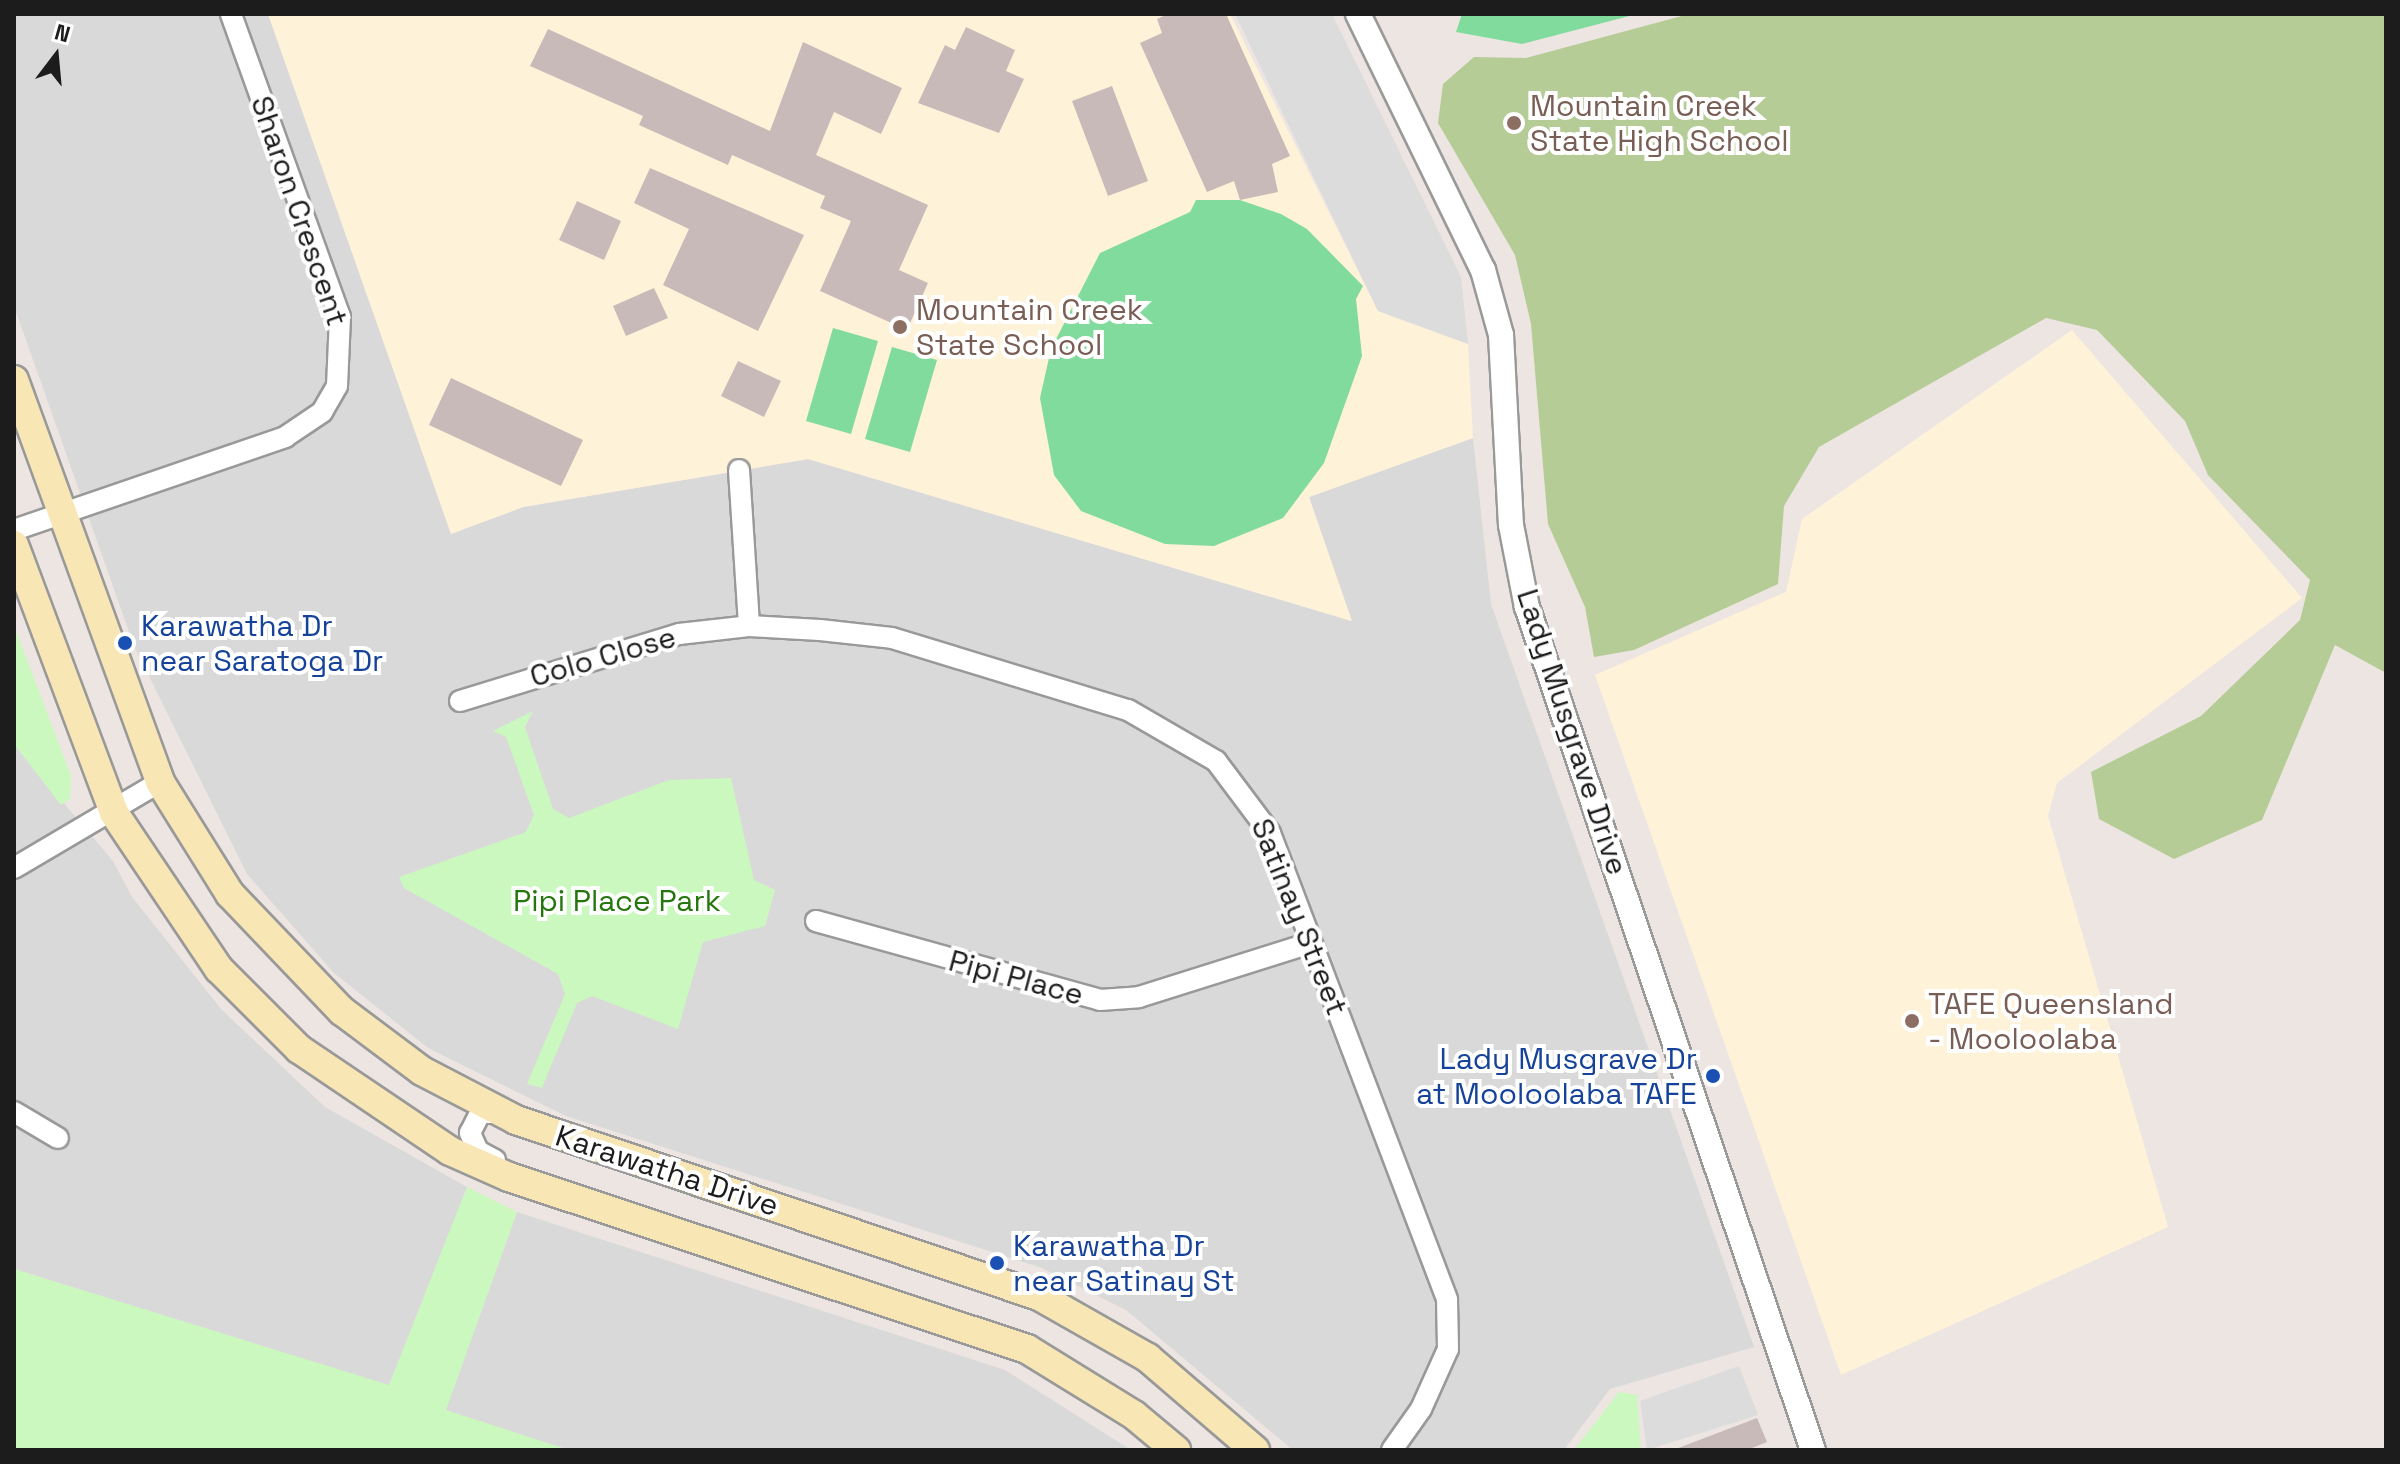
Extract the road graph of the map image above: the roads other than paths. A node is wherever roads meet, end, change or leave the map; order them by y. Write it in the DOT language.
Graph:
graph roads {
  1 [pos="231,14"];
  2 [pos="1358,14"];
  3 [pos="14,380"];
  4 [pos="739,470"];
  5 [pos="61,513"];
  6 [pos="14,530"];
  7 [pos="14,545"];
  8 [pos="749,626"];
  9 [pos="460,701"];
  10 [pos="160,782"];
  11 [pos="114,813"];
  12 [pos="14,868"];
  13 [pos="816,921"];
  14 [pos="1310,943"];
  15 [pos="14,1112"];
  16 [pos="500,1113"];
  17 [pos="58,1138"];
  18 [pos="570,1198"];
  19 [pos="1176,1450"];
  20 [pos="1255,1450"];
  21 [pos="1392,1450"];
  22 [pos="1813,1450"];
  1 -- 5 [label="street, Sharon Crescent"];
  2 -- 22 [label="street, Lady Musgrave Drive"];
  3 -- 5 [label="main road, Karawatha Drive"];
  4 -- 8 [label="street"];
  5 -- 6 [label="street, Sharon Crescent"];
  5 -- 10 [label="main road, Karawatha Drive"];
  7 -- 11 [label="main road, Karawatha Drive"];
  8 -- 9 [label="street, Colo Close"];
  8 -- 14 [label="street, Satinay Street"];
  10 -- 11 [label="street"];
  10 -- 16 [label="main road, Karawatha Drive"];
  11 -- 12 [label="street"];
  11 -- 18 [label="main road, Karawatha Drive"];
  13 -- 14 [label="street, Pipi Place"];
  14 -- 21 [label="street, Satinay Street"];
  15 -- 17 [label="street"];
  16 -- 18 [label="street"];
  16 -- 20 [label="main road, Karawatha Drive"];
  18 -- 19 [label="main road, Karawatha Drive"];
}
